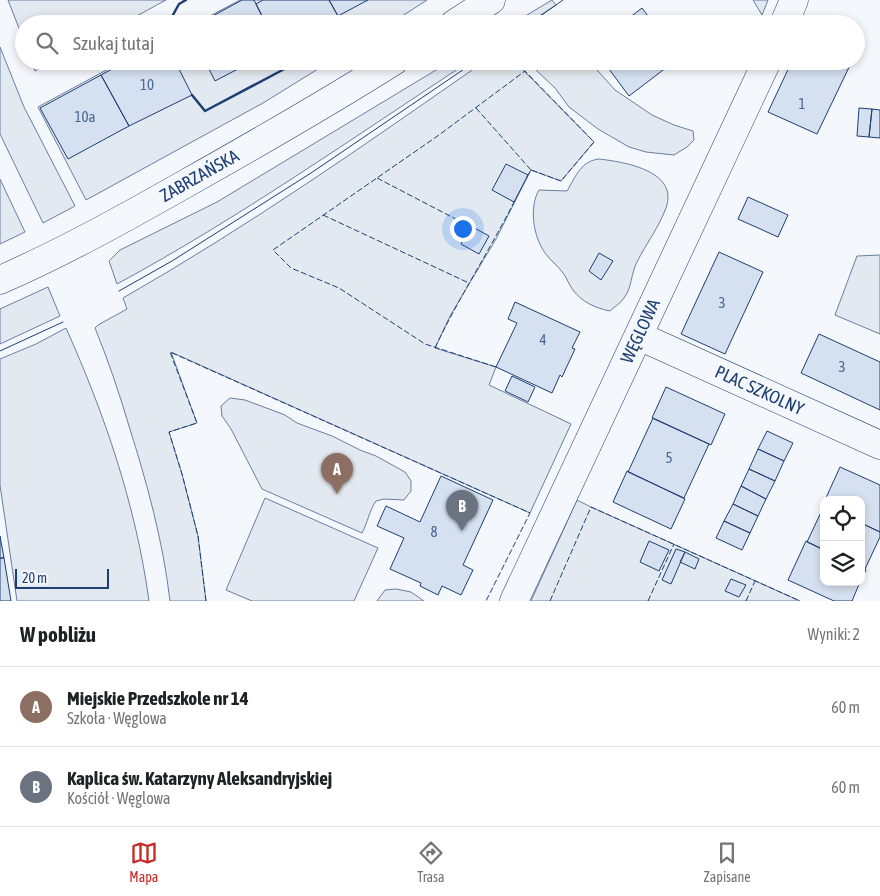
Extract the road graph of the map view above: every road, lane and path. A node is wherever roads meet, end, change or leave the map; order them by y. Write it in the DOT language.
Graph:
graph roads {
  1 [pos="492,0"];
  2 [pos="794,0"];
  3 [pos="468,15"];
  4 [pos="788,15"];
  5 [pos="379,70"];
  6 [pos="763,70"];
  7 [pos="0,280"];
  8 [pos="639,336"];
  9 [pos="880,445"];
  10 [pos="514,601"];
  1 -- 3 [label="street"];
  2 -- 4 [label="street"];
  5 -- 7 [label="street, ZABRZAŃSKA"];
  6 -- 8 [label="street, WĘGLOWA"];
  8 -- 9 [label="street, PLAC SZKOLNY"];
  8 -- 10 [label="street, WĘGLOWA"];
}
